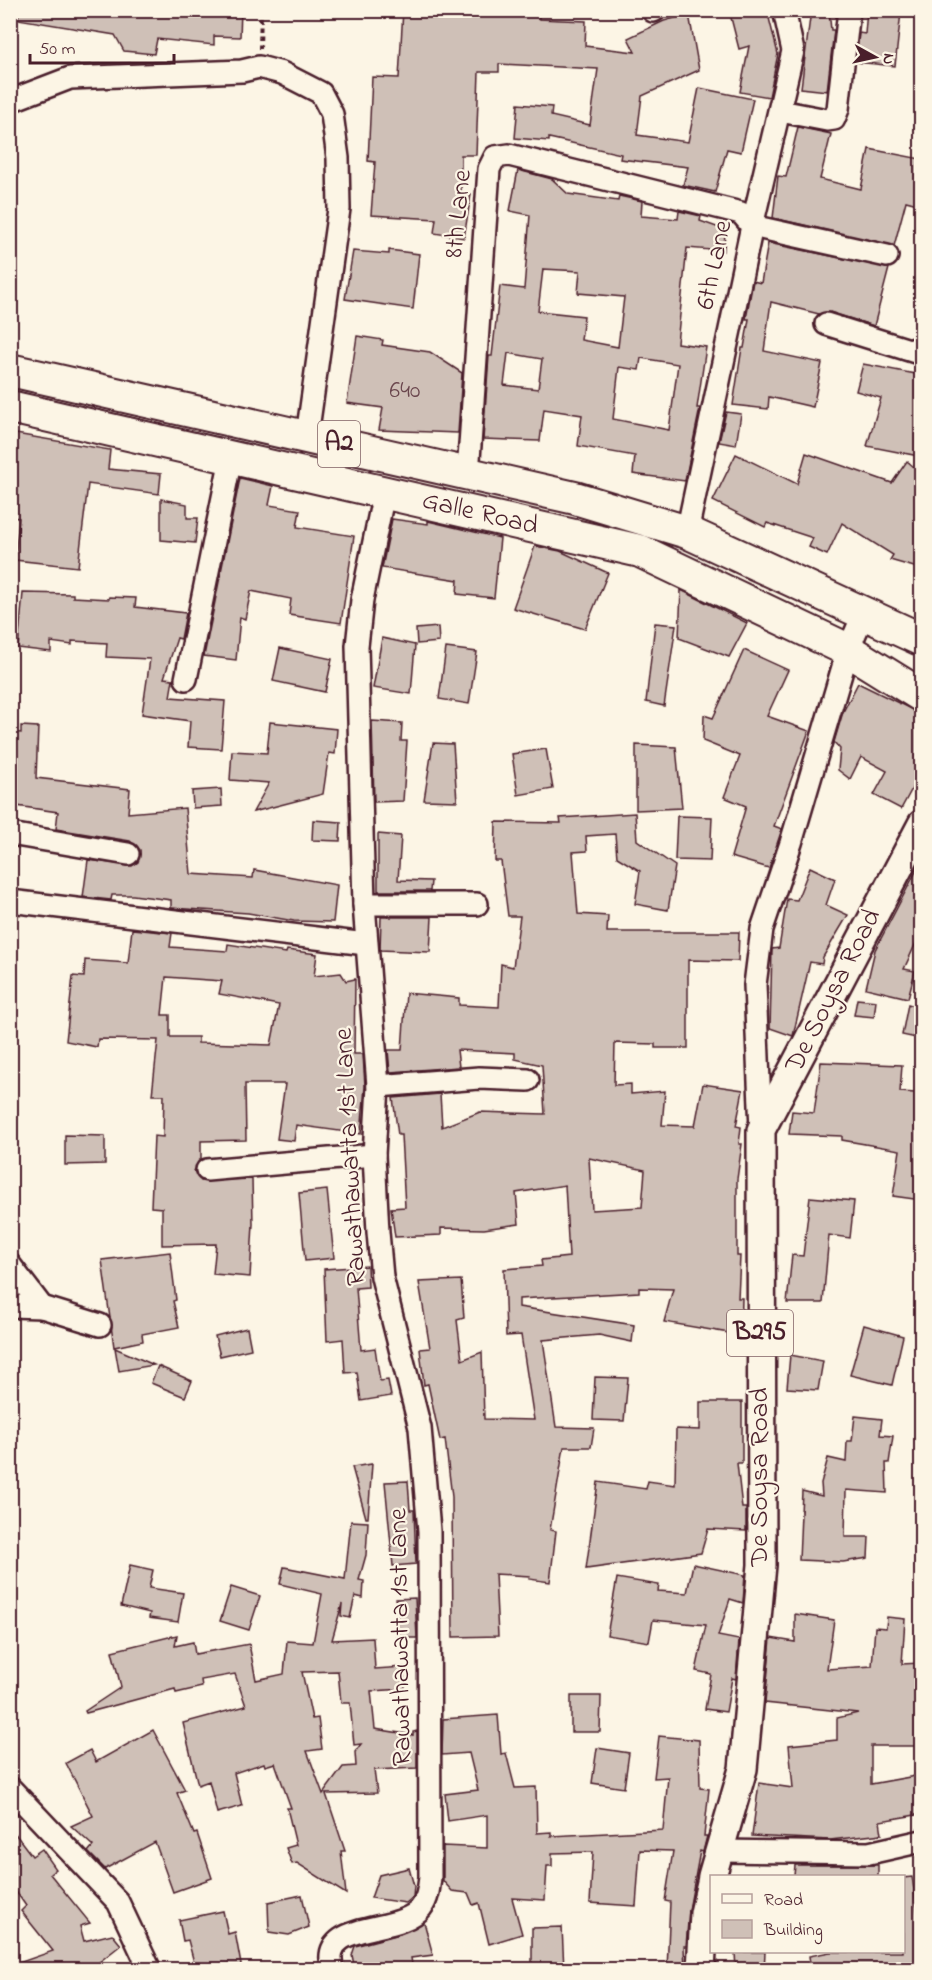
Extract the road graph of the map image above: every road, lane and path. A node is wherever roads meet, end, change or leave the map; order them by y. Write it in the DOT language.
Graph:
graph roads {
  1 [pos="261,10"];
  2 [pos="784,10"];
  3 [pos="849,10"];
  4 [pos="260,67"];
  5 [pos="10,101"];
  6 [pos="780,111"];
  7 [pos="752,226"];
  8 [pos="887,256"];
  9 [pos="826,324"];
  10 [pos="921,354"];
  11 [pos="10,370"];
  12 [pos="10,407"];
  13 [pos="307,436"];
  14 [pos="231,458"];
  15 [pos="468,474"];
  16 [pos="384,493"];
  17 [pos="687,532"];
  18 [pos="864,613"];
  19 [pos="921,640"];
  20 [pos="848,650"];
  21 [pos="186,679"];
  22 [pos="921,696"];
  23 [pos="921,824"];
  24 [pos="10,834"];
  25 [pos="128,854"];
  26 [pos="10,901"];
  27 [pos="477,903"];
  28 [pos="364,904"];
  29 [pos="366,944"];
  30 [pos="528,1080"];
  31 [pos="378,1086"];
  32 [pos="761,1130"];
  33 [pos="374,1155"];
  34 [pos="207,1170"];
  35 [pos="10,1265"];
  36 [pos="10,1306"];
  37 [pos="42,1307"];
  38 [pos="100,1324"];
  39 [pos="10,1788"];
  40 [pos="921,1841"];
  41 [pos="722,1851"];
  42 [pos="713,1875"];
  43 [pos="710,1886"];
  44 [pos="150,1970"];
  45 [pos="333,1970"];
  46 [pos="701,1970"];
  1 -- 4 [label="path"];
  2 -- 6 [label="street, 6th Lane"];
  3 -- 6 [label="street"];
  4 -- 5 [label="street"];
  4 -- 13 [label="street"];
  6 -- 7 [label="street, 6th Lane"];
  7 -- 8 [label="street"];
  7 -- 15 [label="street, 8th Lane"];
  7 -- 17 [label="street, 6th Lane"];
  9 -- 10 [label="street"];
  11 -- 13 [label="highway, Galle Road / A2"];
  12 -- 14 [label="highway, Galle Road / A2"];
  13 -- 15 [label="highway, Galle Road / A2"];
  14 -- 16 [label="highway, Galle Road / A2"];
  14 -- 21 [label="street"];
  15 -- 17 [label="highway, Galle Road / A2"];
  16 -- 20 [label="highway, Galle Road / A2"];
  16 -- 28 [label="street, Rawathawatta 1st Lane"];
  17 -- 18 [label="highway, Galle Road / A2"];
  18 -- 19 [label="highway, Galle Road / A2"];
  18 -- 20 [label="street"];
  20 -- 22 [label="highway, Galle Road / A2"];
  20 -- 32 [label="street"];
  23 -- 32 [label="main road, De Soysa Road / B295"];
  24 -- 25 [label="street"];
  26 -- 29 [label="street"];
  27 -- 28 [label="street"];
  28 -- 29 [label="street, Rawathawatta 1st Lane"];
  29 -- 31 [label="street, Rawathawatta 1st Lane"];
  30 -- 31 [label="street"];
  31 -- 33 [label="street, Rawathawatta 1st Lane"];
  32 -- 41 [label="main road, De Soysa Road / B295"];
  33 -- 34 [label="street"];
  33 -- 45 [label="street, Rawathawatta 1st Lane"];
  35 -- 37 [label="street"];
  36 -- 37 [label="street"];
  37 -- 38 [label="street"];
  39 -- 44 [label="street"];
  40 -- 41 [label="street"];
  41 -- 42 [label="main road, De Soysa Road / B295"];
  43 -- 46 [label="main road, De Soysa Road / B295"];
}
